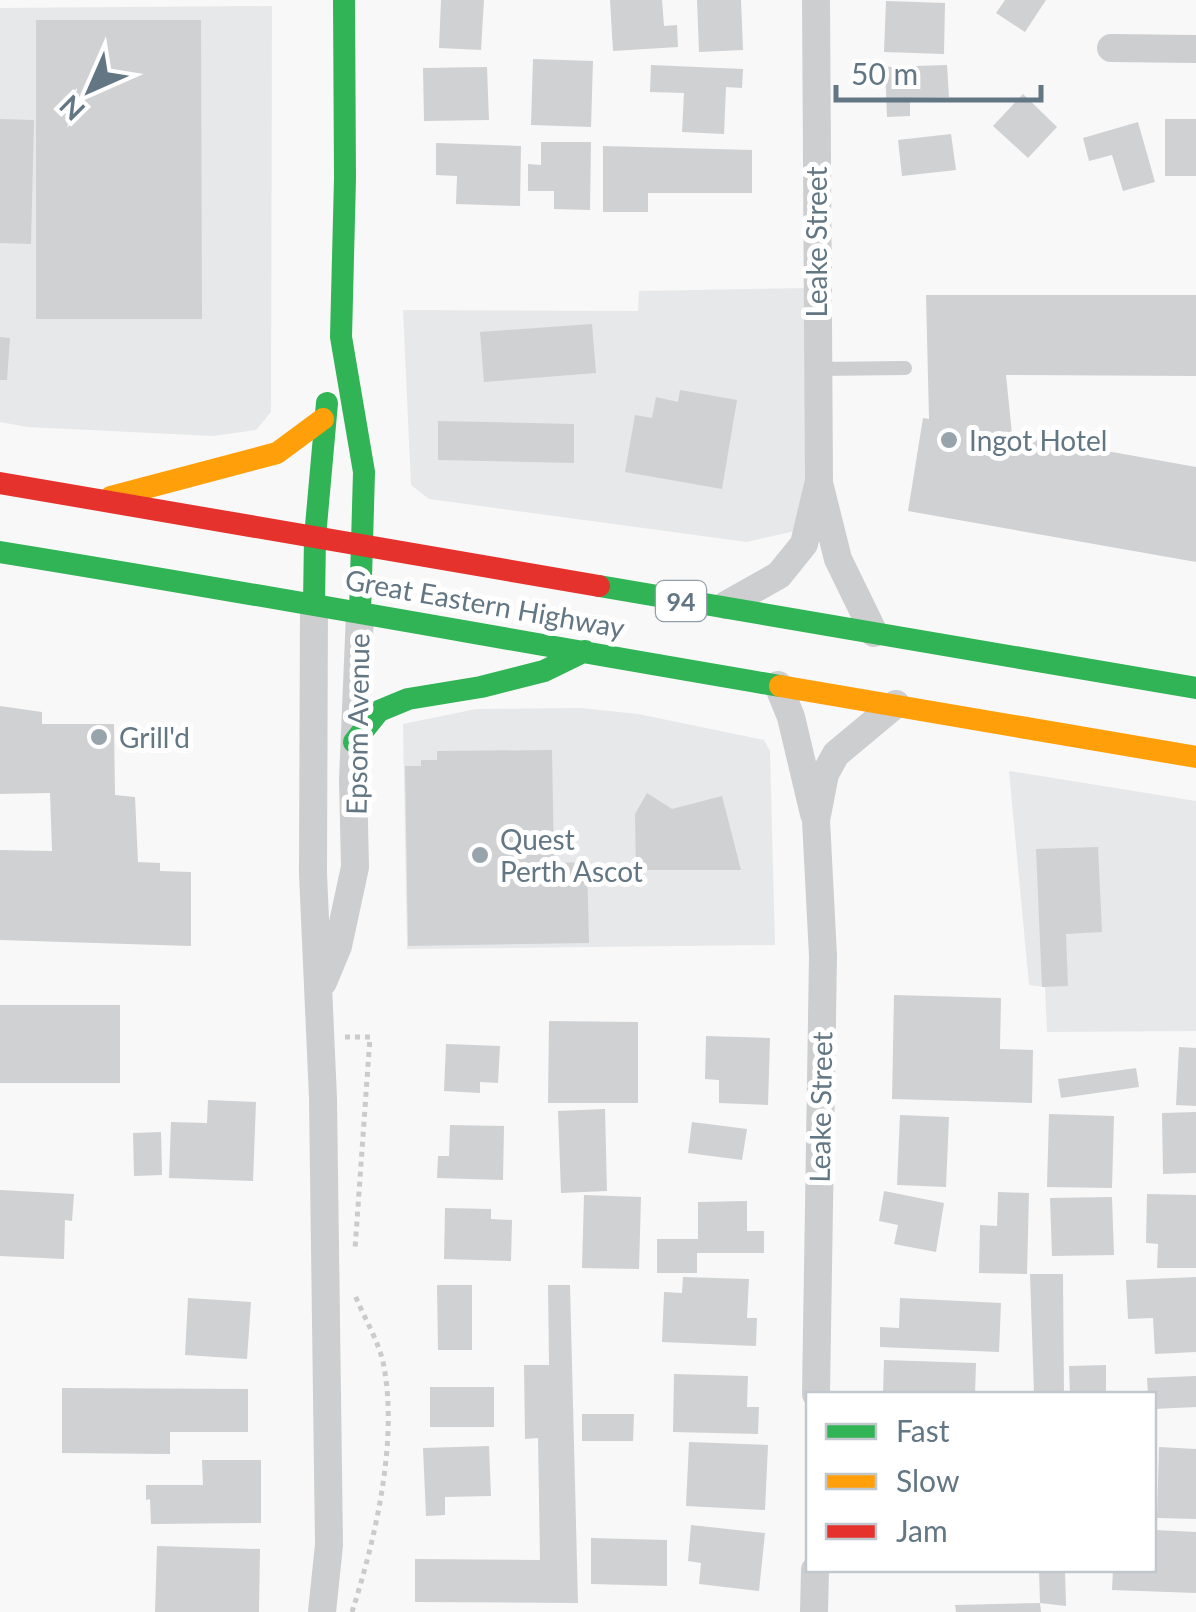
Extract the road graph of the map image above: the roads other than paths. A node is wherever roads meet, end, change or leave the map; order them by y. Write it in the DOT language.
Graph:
graph roads {
  1 [pos="344,0"];
  2 [pos="816,0"];
  3 [pos="1111,48"];
  4 [pos="1196,49"];
  5 [pos="341,337"];
  6 [pos="905,368"];
  7 [pos="816,369"];
  8 [pos="324,419"];
  9 [pos="819,483"];
  10 [pos="0,484"];
  11 [pos="97,501"];
  12 [pos="315,537"];
  13 [pos="361,545"];
  14 [pos="0,552"];
  15 [pos="314,603"];
  16 [pos="721,608"];
  17 [pos="360,613"];
  18 [pos="874,633"];
  19 [pos="585,652"];
  20 [pos="778,684"];
  21 [pos="1196,688"];
  22 [pos="896,704"];
  23 [pos="354,742"];
  24 [pos="1196,757"];
  25 [pos="816,820"];
  26 [pos="320,988"];
  27 [pos="816,1392"];
  28 [pos="815,1572"];
  29 [pos="322,1612"];
  30 [pos="814,1612"];
  1 -- 5 [label="main road, Epsom Avenue"];
  2 -- 7 [label="street, Leake Street"];
  3 -- 4 [label="street"];
  5 -- 8 [label="main road, Epsom Avenue"];
  5 -- 13 [label="main road, Epsom Avenue"];
  6 -- 7 [label="lane"];
  7 -- 9 [label="street, Leake Street"];
  8 -- 11 [label="main road"];
  8 -- 12 [label="main road, Epsom Avenue"];
  9 -- 16 [label="street, Leake Street"];
  9 -- 18 [label="street, Leake Street"];
  10 -- 11 [label="main road, Great Eastern Highway / 94"];
  11 -- 12 [label="main road, Great Eastern Highway / 94"];
  12 -- 13 [label="main road, Great Eastern Highway / 94"];
  12 -- 15 [label="main road, Epsom Avenue"];
  13 -- 16 [label="main road, Great Eastern Highway / 94"];
  13 -- 17 [label="main road, Epsom Avenue"];
  14 -- 15 [label="main road, Great Eastern Highway"];
  15 -- 17 [label="main road, Great Eastern Highway"];
  15 -- 26 [label="street, Epsom Avenue"];
  16 -- 18 [label="main road, Great Eastern Highway / 94"];
  17 -- 19 [label="main road, Great Eastern Highway"];
  17 -- 23 [label="street, Epsom Avenue"];
  18 -- 21 [label="main road, Great Eastern Highway / 94"];
  19 -- 20 [label="main road, Great Eastern Highway"];
  19 -- 23 [label="main road"];
  20 -- 22 [label="main road, Great Eastern Highway"];
  20 -- 25 [label="street, Leake Street"];
  22 -- 24 [label="main road, Great Eastern Highway"];
  22 -- 25 [label="street, Leake Street"];
  23 -- 26 [label="street, Epsom Avenue"];
  25 -- 27 [label="street, Leake Street"];
  26 -- 29 [label="street, Epsom Avenue"];
  28 -- 30 [label="street"];
}
